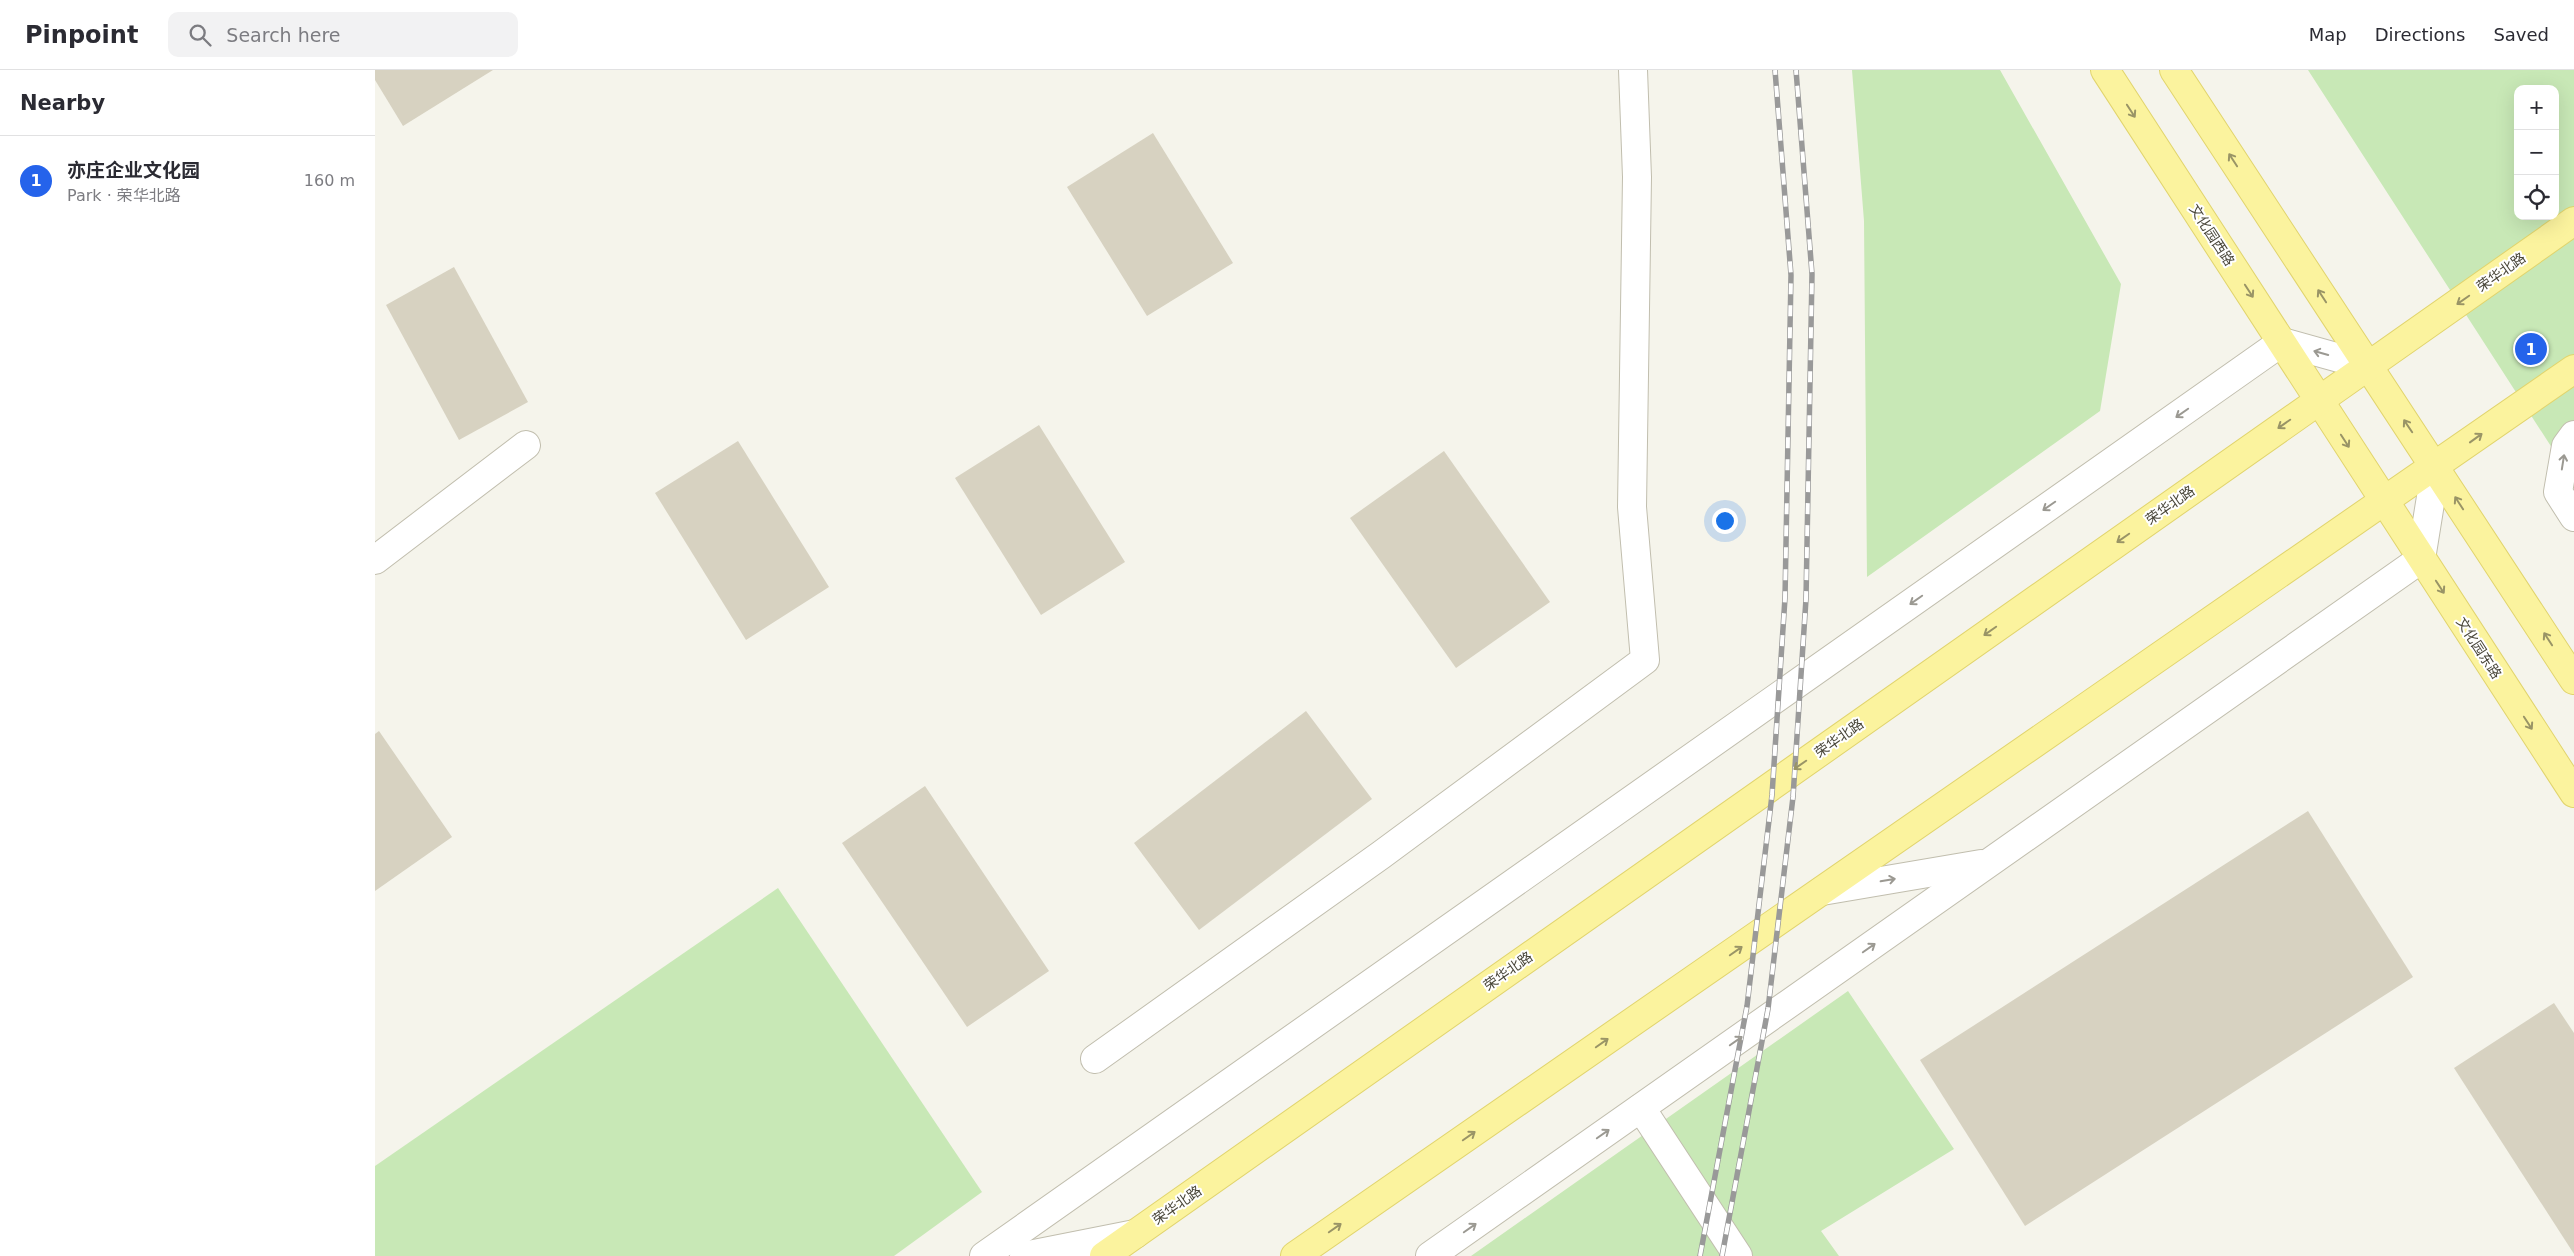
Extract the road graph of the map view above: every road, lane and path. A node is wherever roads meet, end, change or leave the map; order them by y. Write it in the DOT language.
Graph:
graph roads {
  1 [pos="1633,70"];
  2 [pos="2105,70"];
  3 [pos="2174,70"];
  4 [pos="2574,221"];
  5 [pos="2282,342"];
  6 [pos="2368,366"];
  7 [pos="2574,369"];
  8 [pos="2318,400"];
  9 [pos="2574,435"];
  10 [pos="526,445"];
  11 [pos="2436,466"];
  12 [pos="2384,502"];
  13 [pos="2574,517"];
  14 [pos="2421,559"];
  15 [pos="375,560"];
  16 [pos="2574,680"];
  17 [pos="2574,793"];
  18 [pos="1990,862"];
  19 [pos="1823,891"];
  20 [pos="1095,1059"];
  21 [pos="1641,1108"];
  22 [pos="1135,1234"];
  23 [pos="984,1256"];
  24 [pos="1024,1256"];
  25 [pos="1104,1256"];
  26 [pos="1295,1256"];
  27 [pos="1430,1256"];
  28 [pos="1738,1256"];
  1 -- 20 [label="street"];
  2 -- 5 [label="main road, 文化园西路, one-way"];
  6 -- 3 [label="main road, one-way"];
  4 -- 6 [label="main road, 荣华北路, one-way"];
  6 -- 5 [label="street, one-way"];
  5 -- 8 [label="main road, 文化园西路"];
  5 -- 23 [label="street, one-way"];
  6 -- 8 [label="main road, 荣华北路"];
  11 -- 6 [label="main road, one-way"];
  11 -- 7 [label="main road, one-way"];
  8 -- 12 [label="main road, 文化园西路, one-way"];
  8 -- 22 [label="main road, 荣华北路, one-way"];
  13 -- 9 [label="street, one-way"];
  10 -- 15 [label="street"];
  11 -- 12 [label="main road"];
  11 -- 14 [label="street"];
  16 -- 11 [label="main road, one-way"];
  12 -- 14 [label="main road, 文化园东路"];
  12 -- 19 [label="main road"];
  14 -- 17 [label="main road, 文化园东路, one-way"];
  14 -- 18 [label="street"];
  19 -- 18 [label="street, one-way"];
  21 -- 18 [label="street, one-way"];
  26 -- 19 [label="main road, one-way"];
  27 -- 21 [label="street, one-way"];
  21 -- 28 [label="street"];
  22 -- 24 [label="street"];
  22 -- 25 [label="main road, 荣华北路"];
}
